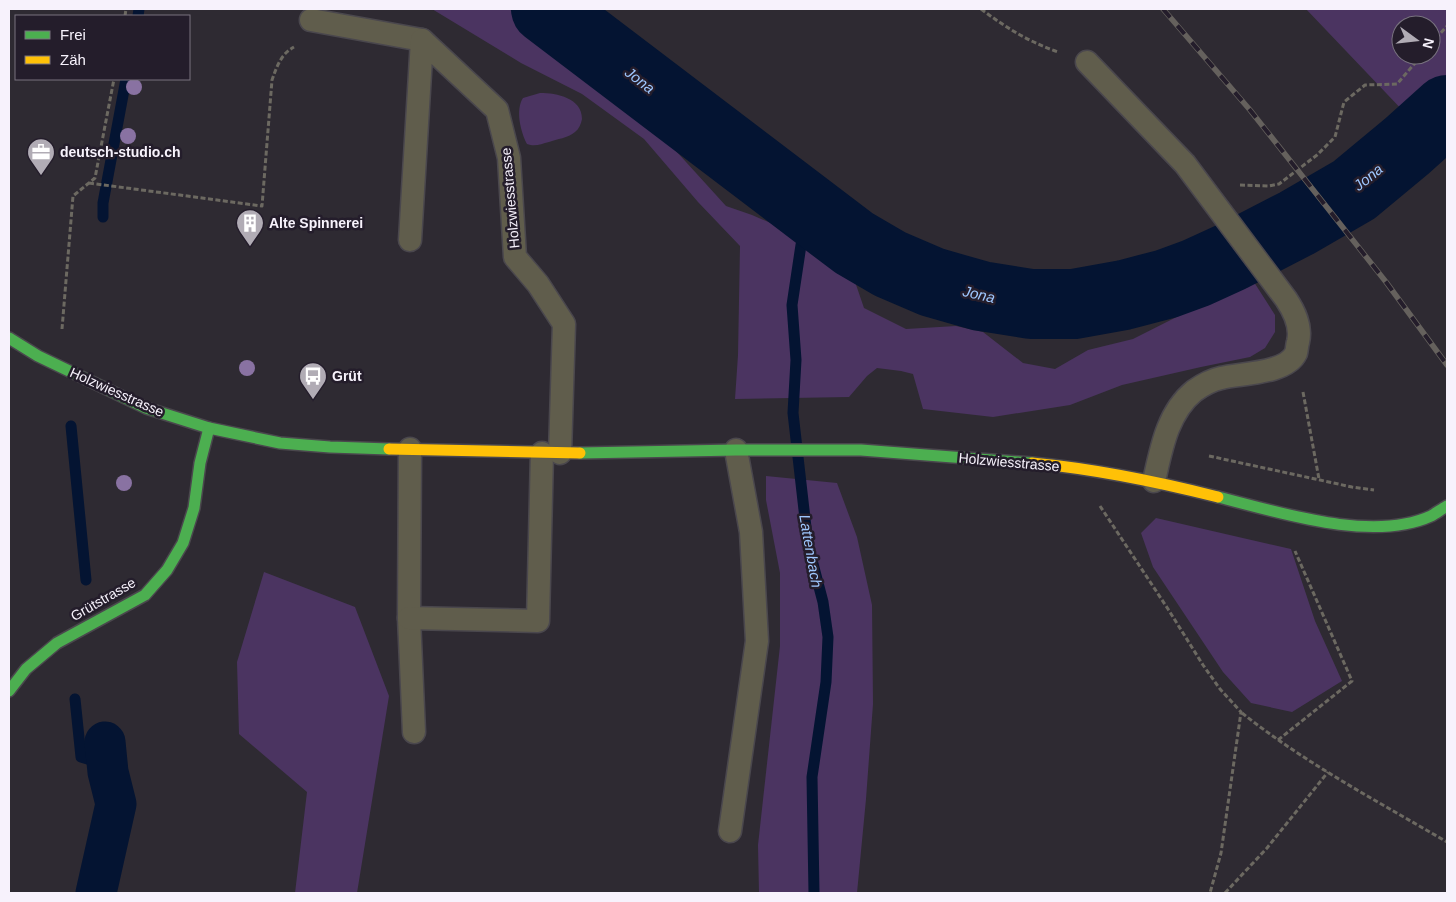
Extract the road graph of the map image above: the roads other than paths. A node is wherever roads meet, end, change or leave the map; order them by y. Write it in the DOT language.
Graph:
graph roads {
  1 [pos="311,20"];
  2 [pos="422,40"];
  3 [pos="1087,62"];
  4 [pos="410,240"];
  5 [pos="9,338"];
  6 [pos="209,428"];
  7 [pos="410,449"];
  8 [pos="740,450"];
  9 [pos="551,453"];
  10 [pos="1154,481"];
  11 [pos="1447,506"];
  12 [pos="409,618"];
  13 [pos="9,692"];
  14 [pos="414,732"];
  15 [pos="730,831"];
  1 -- 2 [label="lane"];
  2 -- 4 [label="lane"];
  2 -- 9 [label="lane, Holzwiesstrasse"];
  3 -- 10 [label="lane"];
  5 -- 6 [label="street, Holzwiesstrasse"];
  6 -- 7 [label="street, Holzwiesstrasse"];
  6 -- 13 [label="street, Grütstrasse"];
  7 -- 9 [label="street, Holzwiesstrasse"];
  7 -- 12 [label="lane"];
  8 -- 9 [label="street, Holzwiesstrasse"];
  8 -- 10 [label="street, Holzwiesstrasse"];
  8 -- 15 [label="lane"];
  9 -- 12 [label="lane"];
  10 -- 11 [label="street, Holzwiesstrasse"];
  12 -- 14 [label="lane"];
}
